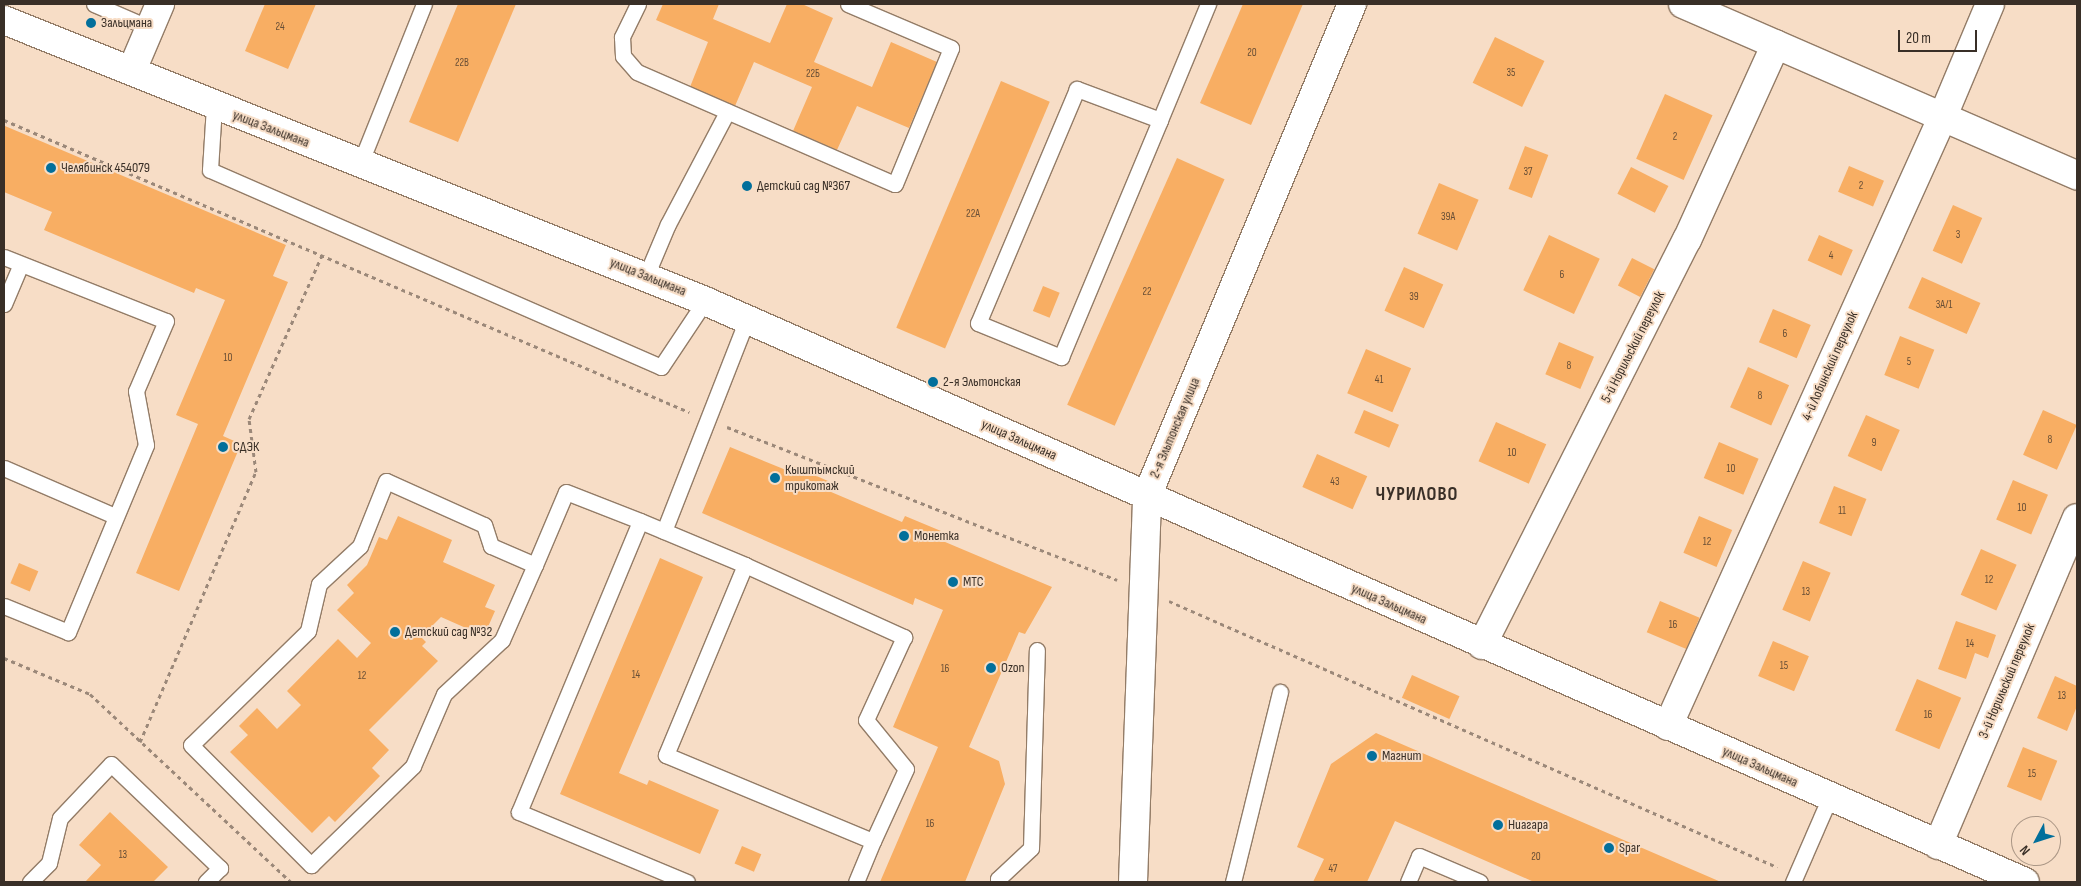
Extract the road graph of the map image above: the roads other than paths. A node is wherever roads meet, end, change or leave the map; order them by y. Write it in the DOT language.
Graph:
graph roads {
  1 [pos="94,4"];
  2 [pos="424,4"];
  3 [pos="638,4"];
  4 [pos="848,4"];
  5 [pos="1208,4"];
  6 [pos="1352,4"];
  7 [pos="1990,4"];
  8 [pos="1694,6"];
  9 [pos="155,16"];
  10 [pos="4,20"];
  11 [pos="1776,44"];
  12 [pos="132,70"];
  13 [pos="214,106"];
  14 [pos="727,112"];
  15 [pos="1942,116"];
  16 [pos="1160,120"];
  17 [pos="360,164"];
  18 [pos="2077,175"];
  19 [pos="4,257"];
  20 [pos="21,264"];
  21 [pos="646,276"];
  22 [pos="705,301"];
  23 [pos="4,304"];
  24 [pos="747,319"];
  25 [pos="4,468"];
  26 [pos="1147,496"];
  27 [pos="115,516"];
  28 [pos="2077,518"];
  29 [pos="640,521"];
  30 [pos="664,531"];
  31 [pos="535,565"];
  32 [pos="745,565"];
  33 [pos="4,606"];
  34 [pos="1482,645"];
  35 [pos="1037,650"];
  36 [pos="1280,692"];
  37 [pos="1668,726"];
  38 [pos="1830,797"];
  39 [pos="873,841"];
  40 [pos="1938,845"];
  41 [pos="1794,879"];
  42 [pos="30,882"];
  43 [pos="206,882"];
  44 [pos="687,882"];
  45 [pos="856,882"];
  46 [pos="998,882"];
  47 [pos="1133,882"];
  48 [pos="1233,882"];
  49 [pos="1408,882"];
  50 [pos="1480,882"];
  51 [pos="2025,882"];
  1 -- 9 [label="lane"];
  2 -- 17 [label="lane"];
  3 -- 14 [label="lane"];
  4 -- 14 [label="lane"];
  5 -- 16 [label="lane"];
  6 -- 26 [label="street, 2-я Эльтонская улица"];
  7 -- 15 [label="street, 4-й Лобинский переулок"];
  8 -- 11 [label="street"];
  9 -- 12 [label="street"];
  10 -- 12 [label="street, улица Зальцмана"];
  11 -- 15 [label="street"];
  11 -- 34 [label="street, 5-й Норильский переулок"];
  12 -- 13 [label="street, улица Зальцмана"];
  13 -- 17 [label="street, улица Зальцмана"];
  13 -- 22 [label="lane"];
  14 -- 21 [label="lane"];
  15 -- 18 [label="street"];
  15 -- 37 [label="street, 4-й Лобинский переулок"];
  16 -- 16 [label="lane"];
  17 -- 21 [label="street, улица Зальцмана"];
  19 -- 20 [label="lane"];
  20 -- 23 [label="lane"];
  20 -- 27 [label="lane"];
  21 -- 22 [label="street, улица Зальцмана"];
  22 -- 24 [label="street, улица Зальцмана"];
  24 -- 26 [label="street, улица Зальцмана"];
  24 -- 30 [label="lane"];
  25 -- 27 [label="lane"];
  26 -- 34 [label="street, улица Зальцмана"];
  26 -- 47 [label="street, 2-я Эльтонская улица"];
  27 -- 33 [label="lane"];
  28 -- 40 [label="street, 3-й Норильский переулок"];
  29 -- 30 [label="lane"];
  29 -- 31 [label="lane"];
  29 -- 44 [label="lane"];
  30 -- 32 [label="lane"];
  31 -- 31 [label="lane"];
  32 -- 39 [label="lane"];
  32 -- 39 [label="lane"];
  34 -- 37 [label="street, улица Зальцмана"];
  35 -- 46 [label="lane"];
  36 -- 48 [label="lane"];
  37 -- 38 [label="street, улица Зальцмана"];
  38 -- 40 [label="street, улица Зальцмана"];
  38 -- 41 [label="lane"];
  39 -- 45 [label="lane"];
  40 -- 51 [label="street, улица Зальцмана"];
  42 -- 43 [label="lane"];
  49 -- 50 [label="lane"];
}
